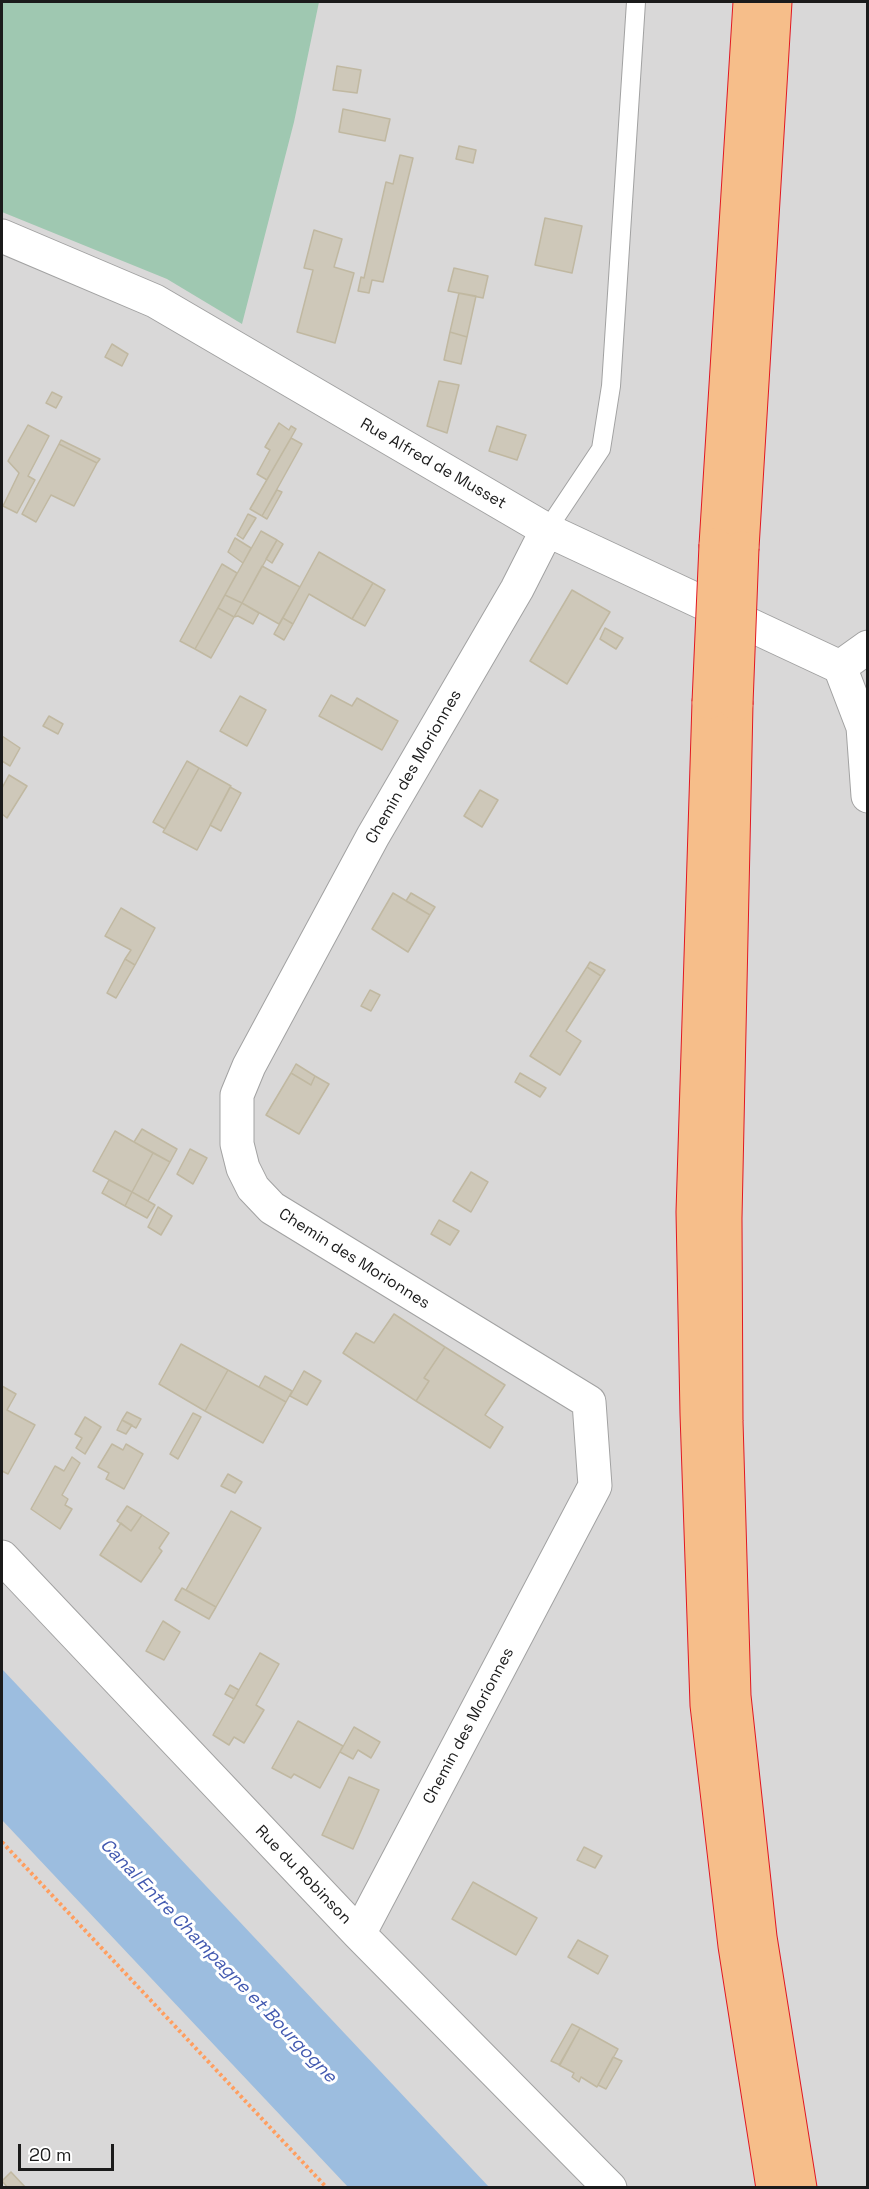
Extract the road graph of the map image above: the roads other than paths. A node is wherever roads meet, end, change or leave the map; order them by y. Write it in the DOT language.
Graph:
graph roads {
  1 [pos="636,2"];
  2 [pos="750,2"];
  3 [pos="775,2"];
  4 [pos="2,236"];
  5 [pos="547,530"];
  6 [pos="729,547"];
  7 [pos="867,647"];
  8 [pos="840,667"];
  9 [pos="722,703"];
  10 [pos="867,796"];
  11 [pos="2,1557"];
  12 [pos="359,1934"];
  13 [pos="610,2187"];
  14 [pos="773,2187"];
  15 [pos="800,2187"];
  1 -- 5 [label="lane"];
  2 -- 6 [label="highway"];
  3 -- 6 [label="highway"];
  4 -- 5 [label="street, Rue Alfred de Musset"];
  5 -- 8 [label="street, Rue Alfred de Musset"];
  5 -- 12 [label="street, Chemin des Morionnes"];
  6 -- 9 [label="highway, bridge"];
  7 -- 8 [label="street"];
  8 -- 10 [label="street"];
  9 -- 14 [label="highway"];
  9 -- 15 [label="highway"];
  11 -- 12 [label="street, Rue du Robinson"];
  12 -- 13 [label="street, Rue du Robinson"];
}
